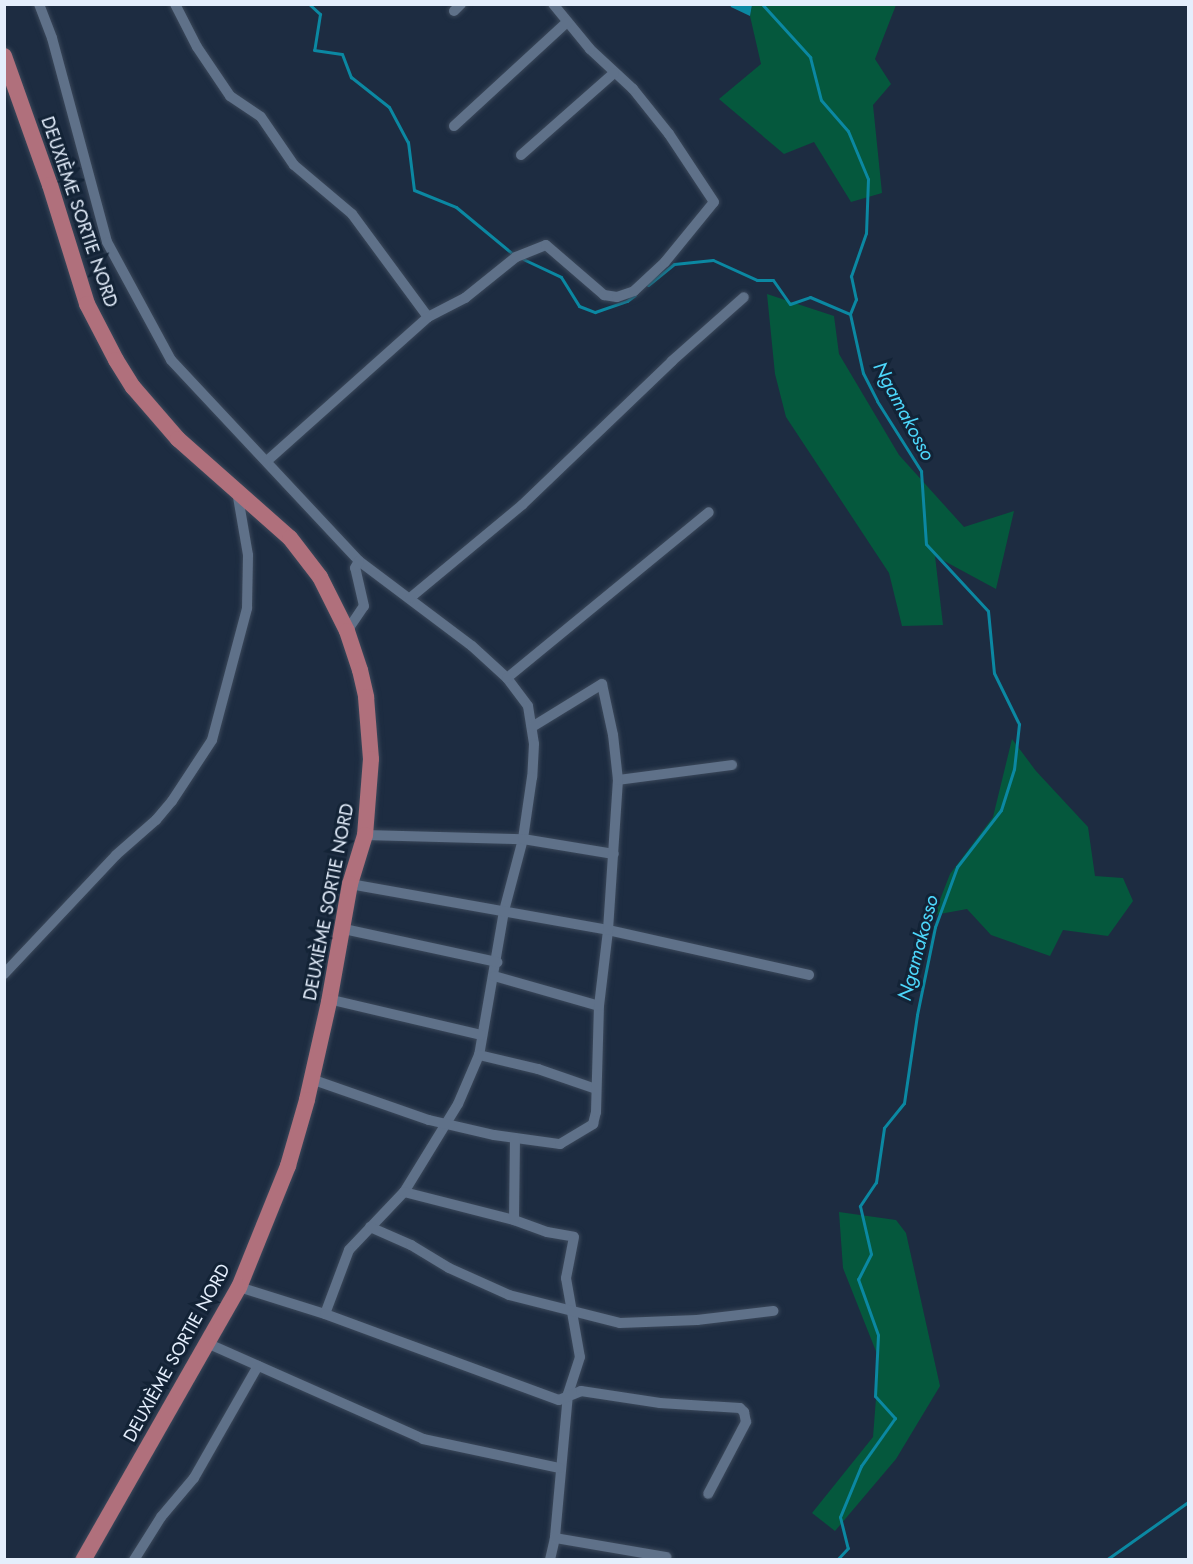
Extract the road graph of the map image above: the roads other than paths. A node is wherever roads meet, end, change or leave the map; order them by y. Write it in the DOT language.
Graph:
graph roads {
  1 [pos="39,4"];
  2 [pos="175,4"];
  3 [pos="553,4"];
  4 [pos="567,22"];
  5 [pos="4,56"];
  6 [pos="614,74"];
  7 [pos="454,126"];
  8 [pos="521,155"];
  9 [pos="744,297"];
  10 [pos="428,317"];
  11 [pos="267,460"];
  12 [pos="237,490"];
  13 [pos="709,512"];
  14 [pos="359,561"];
  15 [pos="410,598"];
  16 [pos="347,631"];
  17 [pos="507,678"];
  18 [pos="532,727"];
  19 [pos="732,765"];
  20 [pos="618,780"];
  21 [pos="365,835"];
  22 [pos="523,839"];
  23 [pos="614,854"];
  24 [pos="350,884"];
  25 [pos="504,911"];
  26 [pos="344,929"];
  27 [pos="608,930"];
  28 [pos="497,962"];
  29 [pos="4,974"];
  30 [pos="809,975"];
  31 [pos="494,976"];
  32 [pos="328,999"];
  33 [pos="600,1006"];
  34 [pos="481,1035"];
  35 [pos="479,1055"];
  36 [pos="311,1079"];
  37 [pos="596,1089"];
  38 [pos="445,1124"];
  39 [pos="515,1138"];
  40 [pos="404,1191"];
  41 [pos="514,1220"];
  42 [pos="370,1227"];
  43 [pos="239,1287"];
  44 [pos="773,1311"];
  45 [pos="571,1312"];
  46 [pos="325,1314"];
  47 [pos="208,1344"];
  48 [pos="258,1366"];
  49 [pos="568,1394"];
  50 [pos="560,1468"];
  51 [pos="708,1494"];
  52 [pos="555,1538"];
  53 [pos="666,1557"];
  54 [pos="83,1560"];
  55 [pos="134,1560"];
  56 [pos="550,1560"];
  1 -- 11 [label="street"];
  2 -- 10 [label="street"];
  3 -- 4 [label="street"];
  4 -- 6 [label="street"];
  4 -- 7 [label="street"];
  5 -- 12 [label="main road, DEUXIÈME SORTIE NORD"];
  6 -- 8 [label="street"];
  6 -- 10 [label="street"];
  9 -- 15 [label="street"];
  10 -- 11 [label="street"];
  11 -- 14 [label="street"];
  12 -- 16 [label="main road, DEUXIÈME SORTIE NORD"];
  12 -- 29 [label="street"];
  13 -- 17 [label="street"];
  14 -- 15 [label="street"];
  14 -- 16 [label="street"];
  15 -- 17 [label="street"];
  16 -- 21 [label="main road, DEUXIÈME SORTIE NORD"];
  17 -- 18 [label="street"];
  18 -- 20 [label="street"];
  18 -- 22 [label="street"];
  19 -- 20 [label="street"];
  20 -- 23 [label="street"];
  21 -- 22 [label="street"];
  21 -- 24 [label="main road, DEUXIÈME SORTIE NORD"];
  22 -- 23 [label="street"];
  22 -- 25 [label="street"];
  23 -- 27 [label="street"];
  24 -- 25 [label="street"];
  24 -- 26 [label="main road, DEUXIÈME SORTIE NORD"];
  25 -- 27 [label="street"];
  25 -- 28 [label="street"];
  26 -- 28 [label="street"];
  26 -- 32 [label="main road, DEUXIÈME SORTIE NORD"];
  27 -- 30 [label="street"];
  27 -- 33 [label="street"];
  28 -- 31 [label="street"];
  31 -- 33 [label="street"];
  31 -- 34 [label="street"];
  32 -- 34 [label="street"];
  32 -- 36 [label="main road, DEUXIÈME SORTIE NORD"];
  33 -- 37 [label="street"];
  34 -- 35 [label="street"];
  35 -- 37 [label="street"];
  35 -- 38 [label="street"];
  36 -- 38 [label="street"];
  36 -- 43 [label="main road, DEUXIÈME SORTIE NORD"];
  37 -- 39 [label="street"];
  38 -- 39 [label="street"];
  38 -- 40 [label="street"];
  39 -- 41 [label="street"];
  40 -- 41 [label="street"];
  40 -- 42 [label="street"];
  41 -- 45 [label="street"];
  42 -- 45 [label="street"];
  42 -- 46 [label="street"];
  43 -- 46 [label="street"];
  43 -- 47 [label="main road, DEUXIÈME SORTIE NORD"];
  44 -- 45 [label="street"];
  45 -- 49 [label="street"];
  46 -- 49 [label="street"];
  47 -- 48 [label="street"];
  47 -- 54 [label="main road, DEUXIÈME SORTIE NORD"];
  48 -- 50 [label="street"];
  48 -- 55 [label="street"];
  49 -- 50 [label="street"];
  49 -- 51 [label="street"];
  50 -- 52 [label="street"];
  52 -- 53 [label="street"];
  52 -- 56 [label="street"];
}
